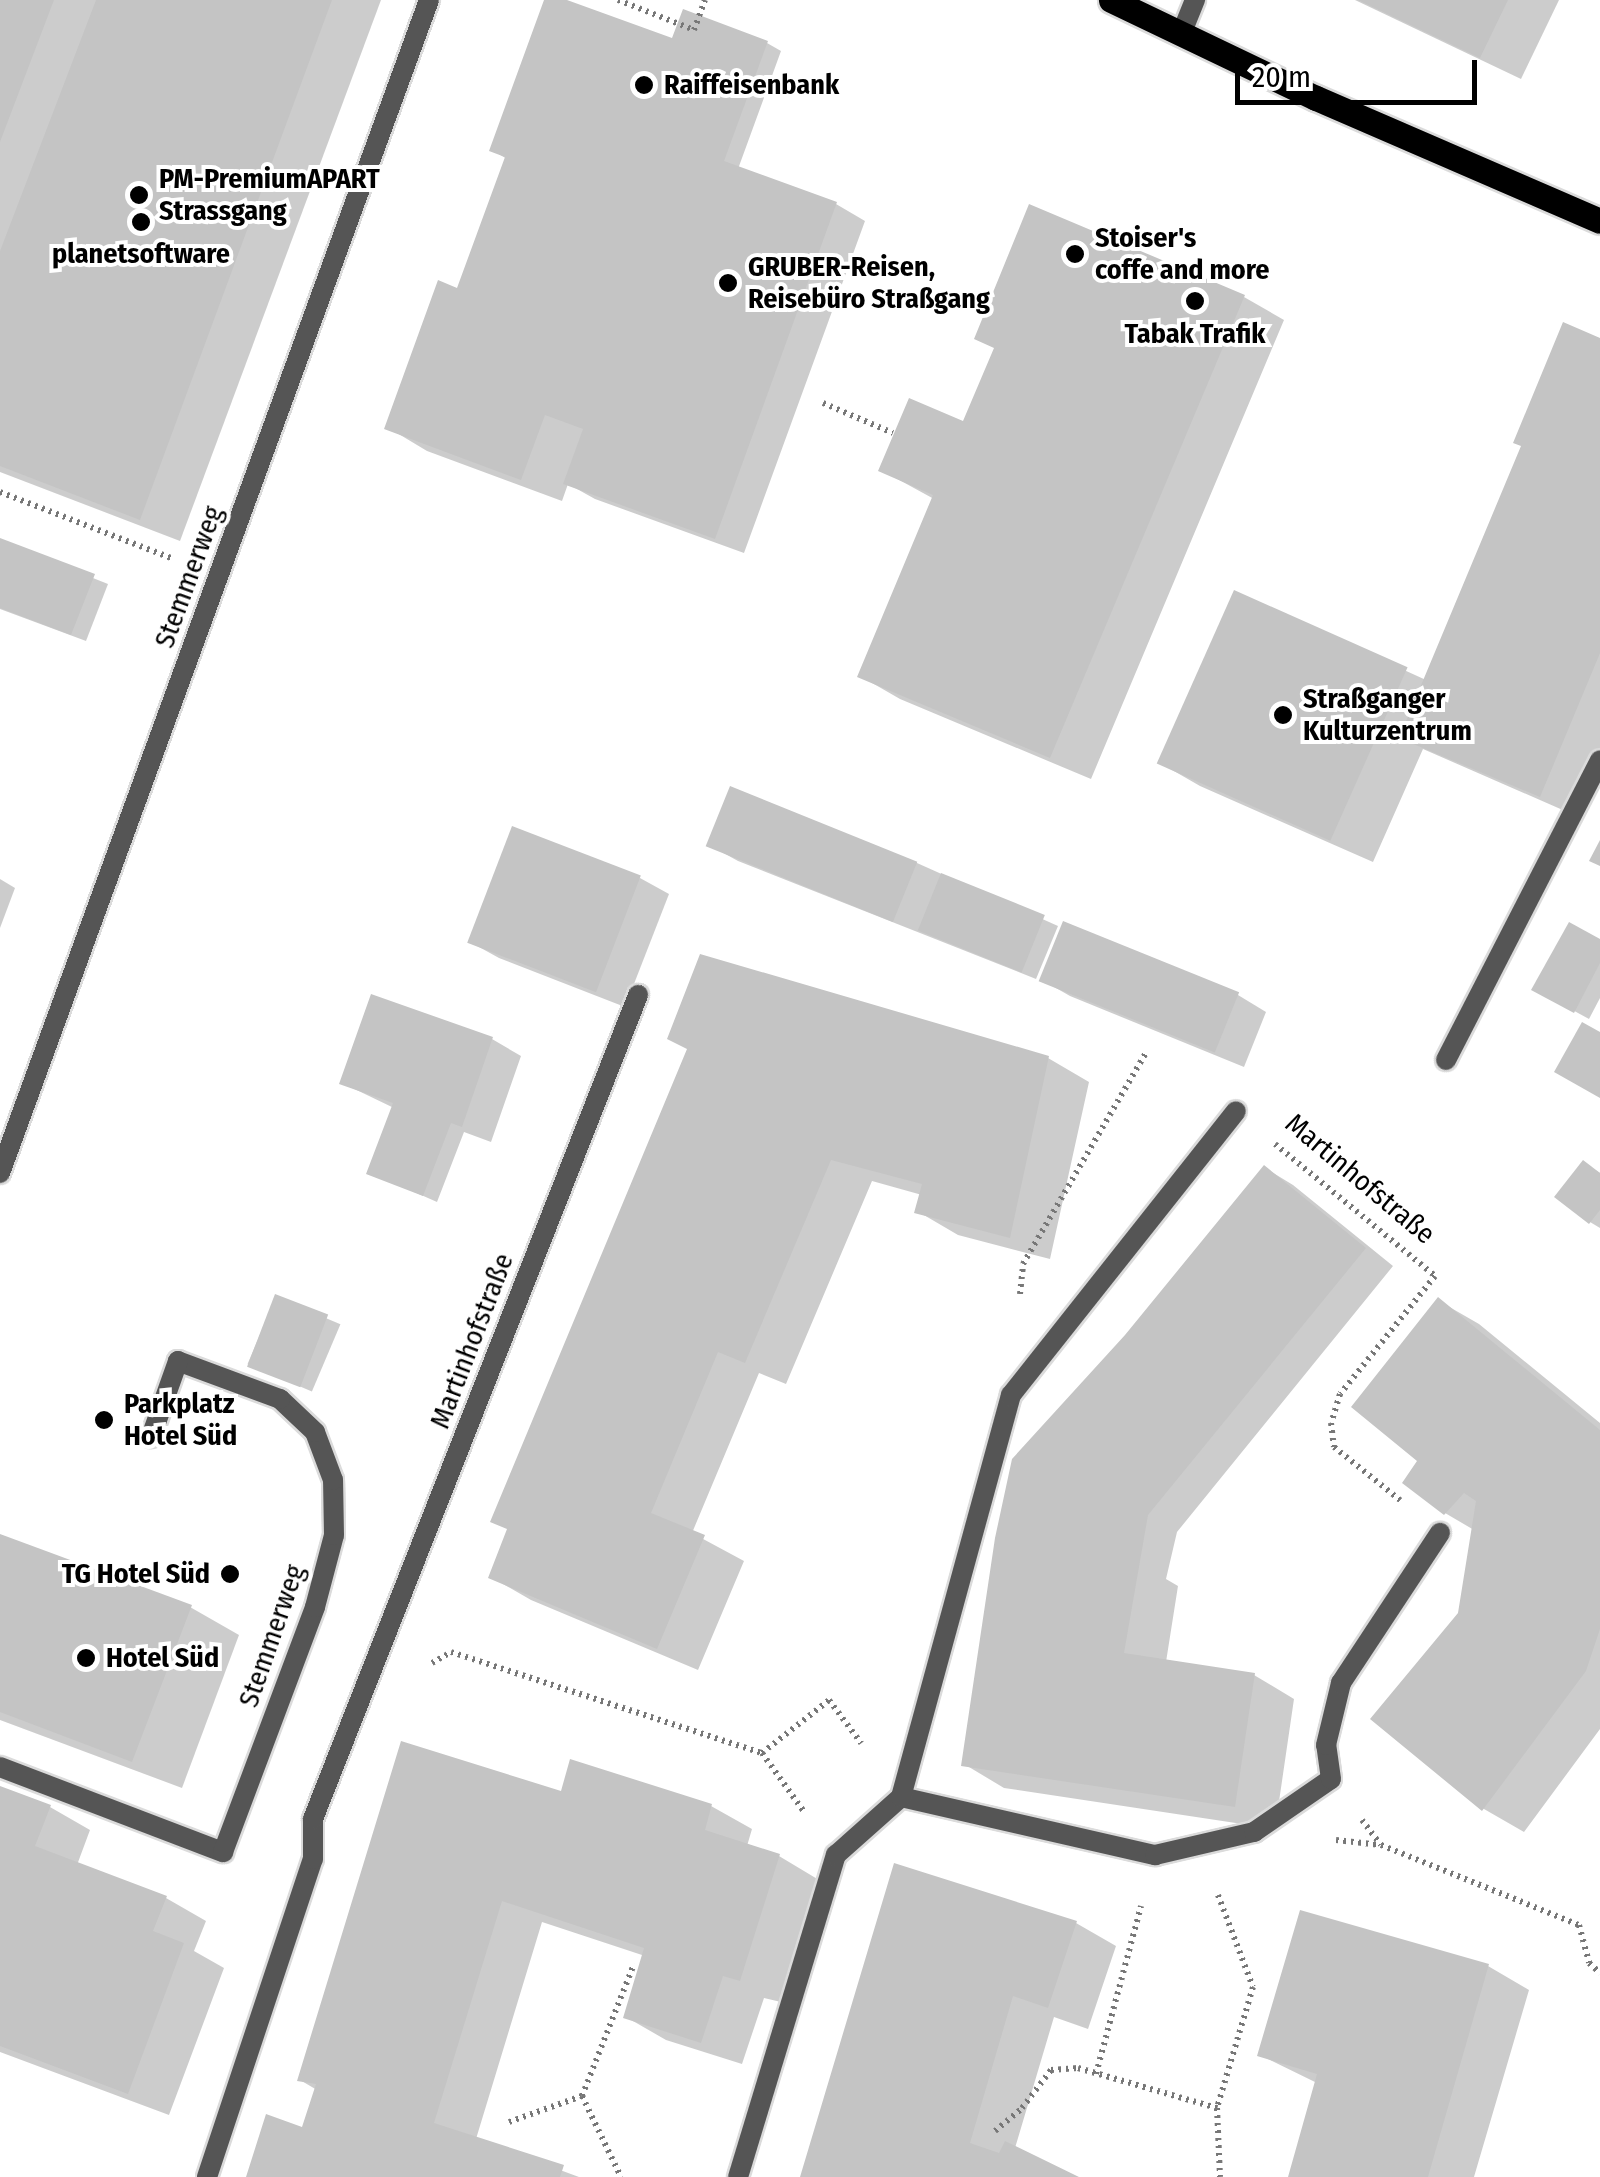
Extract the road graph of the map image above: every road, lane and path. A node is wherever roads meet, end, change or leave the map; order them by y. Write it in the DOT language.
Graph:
graph roads {
  1 [pos="429,0"];
  2 [pos="618,0"];
  3 [pos="705,0"];
  4 [pos="1111,0"];
  5 [pos="1194,0"];
  6 [pos="1182,32"];
  7 [pos="1600,221"];
  8 [pos="823,404"];
  9 [pos="893,433"];
  10 [pos="0,492"];
  11 [pos="218,576"];
  12 [pos="1600,760"];
  13 [pos="638,995"];
  14 [pos="1146,1053"];
  15 [pos="1446,1060"];
  16 [pos="1236,1112"];
  17 [pos="0,1173"];
  18 [pos="1020,1302"];
  19 [pos="151,1437"];
  20 [pos="1440,1532"];
  21 [pos="358,1707"];
  22 [pos="762,1753"];
  23 [pos="0,1767"];
  24 [pos="1331,1779"];
  25 [pos="901,1798"];
  26 [pos="836,1855"];
  27 [pos="1155,1855"];
  28 [pos="1215,1890"];
  29 [pos="634,1964"];
  30 [pos="1600,1972"];
  31 [pos="1096,2074"];
  32 [pos="582,2096"];
  33 [pos="1217,2108"];
  34 [pos="509,2122"];
  35 [pos="996,2131"];
  36 [pos="207,2177"];
  37 [pos="622,2177"];
  38 [pos="738,2177"];
  39 [pos="1220,2177"];
  1 -- 11 [label="street, Stemmerweg"];
  2 -- 3 [label="path"];
  4 -- 6 [label="main road"];
  5 -- 6 [label="street"];
  6 -- 7 [label="main road"];
  8 -- 9 [label="path"];
  10 -- 11 [label="path"];
  11 -- 17 [label="street, Stemmerweg"];
  12 -- 15 [label="street"];
  13 -- 21 [label="street, Martinhofstraße"];
  14 -- 18 [label="path"];
  16 -- 20 [label="path, Martinhofstraße"];
  16 -- 25 [label="street"];
  19 -- 23 [label="street, Stemmerweg"];
  20 -- 24 [label="street"];
  21 -- 22 [label="path"];
  21 -- 36 [label="street, Martinhofstraße"];
  22 -- 25 [label="path"];
  22 -- 26 [label="path"];
  24 -- 27 [label="street"];
  24 -- 30 [label="path"];
  25 -- 26 [label="street"];
  25 -- 27 [label="street"];
  26 -- 38 [label="street"];
  27 -- 31 [label="path"];
  28 -- 33 [label="path"];
  29 -- 32 [label="path"];
  31 -- 33 [label="path"];
  31 -- 35 [label="path"];
  32 -- 34 [label="path"];
  32 -- 37 [label="path"];
  33 -- 39 [label="path"];
}
